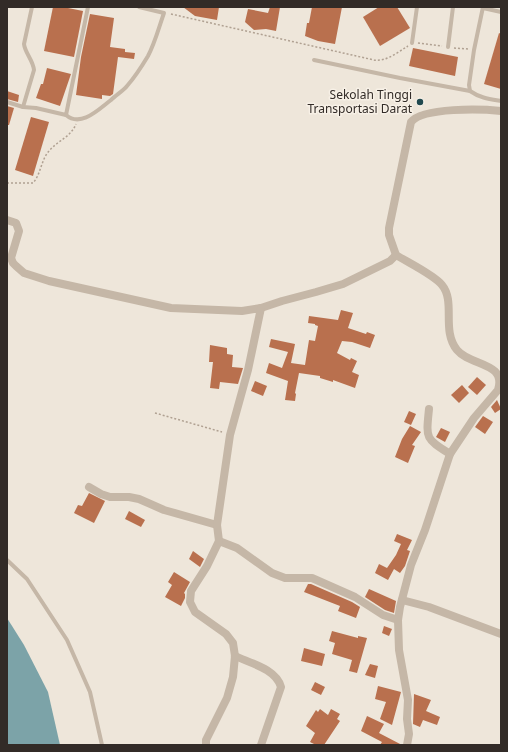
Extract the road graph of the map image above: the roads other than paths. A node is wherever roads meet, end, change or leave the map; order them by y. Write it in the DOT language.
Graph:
graph roads {
  1 [pos="32,7"];
  2 [pos="88,7"];
  3 [pos="139,7"];
  4 [pos="417,7"];
  5 [pos="453,7"];
  6 [pos="483,7"];
  7 [pos="501,12"];
  8 [pos="412,43"];
  9 [pos="448,47"];
  10 [pos="314,60"];
  11 [pos="470,91"];
  12 [pos="501,101"];
  13 [pos="7,102"];
  14 [pos="22,107"];
  15 [pos="501,111"];
  16 [pos="66,115"];
  17 [pos="7,220"];
  18 [pos="396,255"];
  19 [pos="261,308"];
  20 [pos="430,409"];
  21 [pos="450,454"];
  22 [pos="88,487"];
  23 [pos="217,525"];
  24 [pos="219,541"];
  25 [pos="7,560"];
  26 [pos="402,600"];
  27 [pos="398,620"];
  28 [pos="501,634"];
  29 [pos="235,656"];
  30 [pos="102,745"];
  31 [pos="206,745"];
  32 [pos="260,745"];
  33 [pos="407,745"];
  1 -- 14 [label="lane"];
  2 -- 16 [label="lane"];
  3 -- 16 [label="lane"];
  4 -- 8 [label="lane"];
  5 -- 9 [label="lane"];
  6 -- 7 [label="lane"];
  6 -- 11 [label="lane"];
  10 -- 11 [label="lane"];
  11 -- 12 [label="lane"];
  13 -- 14 [label="lane"];
  14 -- 16 [label="lane"];
  15 -- 18 [label="street"];
  17 -- 19 [label="street"];
  18 -- 19 [label="street"];
  18 -- 21 [label="street"];
  19 -- 23 [label="street"];
  20 -- 21 [label="street"];
  21 -- 26 [label="street"];
  22 -- 23 [label="street"];
  23 -- 24 [label="street"];
  24 -- 27 [label="street"];
  24 -- 29 [label="street"];
  25 -- 30 [label="lane"];
  26 -- 27 [label="street"];
  26 -- 28 [label="street"];
  27 -- 33 [label="street"];
  29 -- 31 [label="street"];
  29 -- 32 [label="street"];
}
